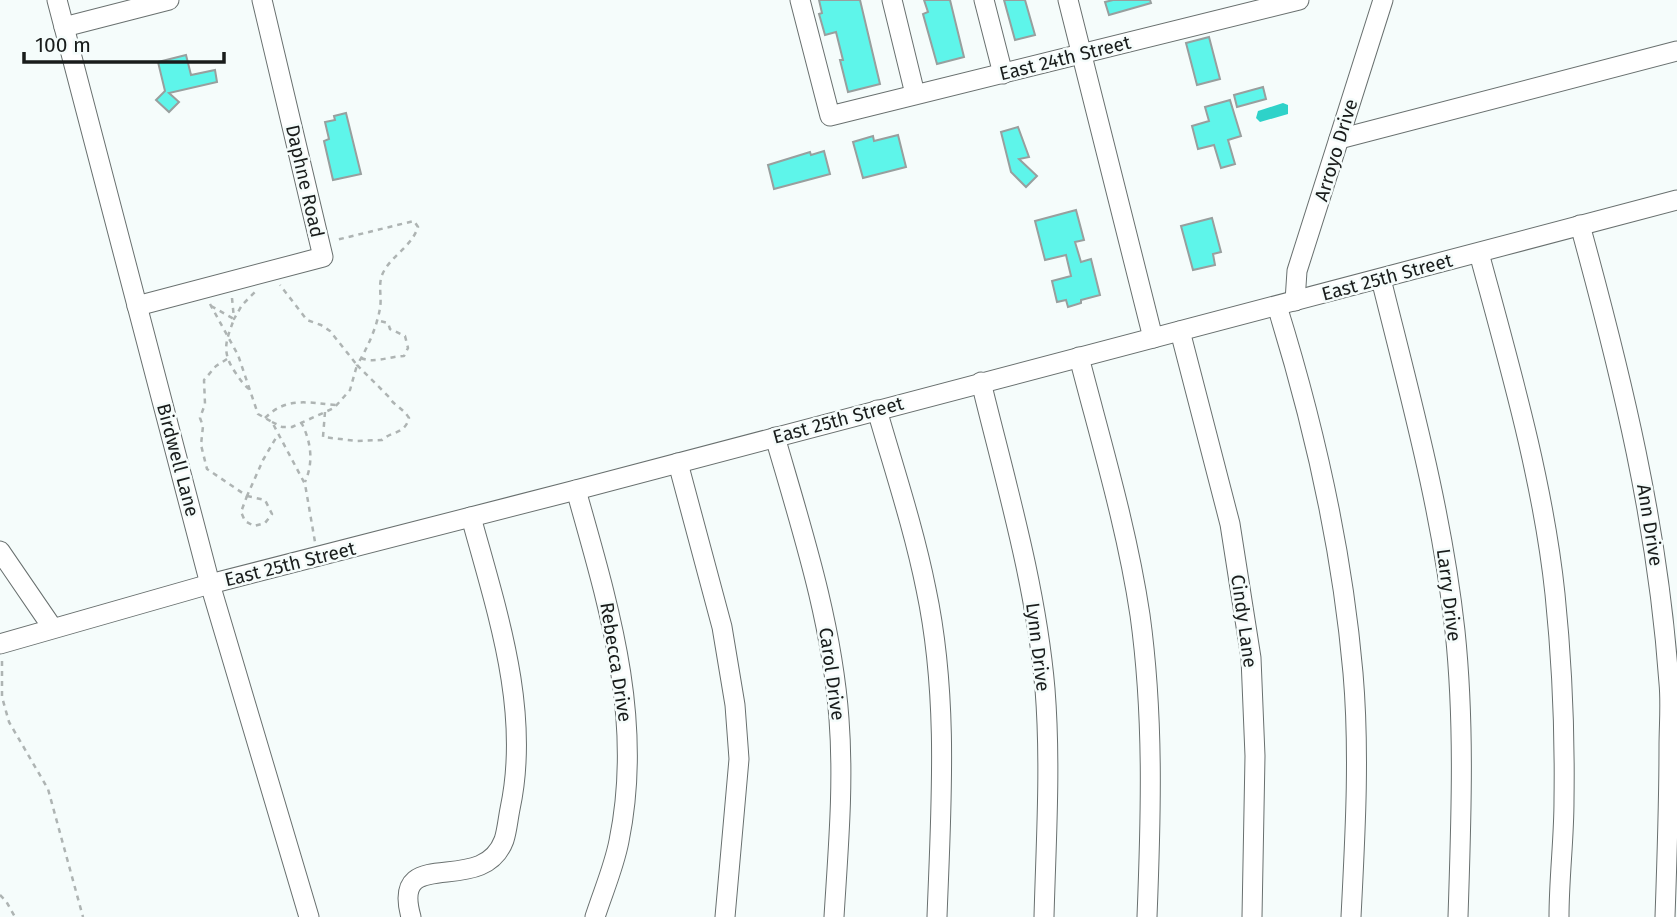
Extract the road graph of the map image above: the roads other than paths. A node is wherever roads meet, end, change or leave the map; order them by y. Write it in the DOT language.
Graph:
graph roads {
  1 [pos="57,0"];
  2 [pos="169,0"];
  3 [pos="262,0"];
  4 [pos="800,0"];
  5 [pos="892,0"];
  6 [pos="984,0"];
  7 [pos="1068,0"];
  8 [pos="1299,0"];
  9 [pos="1382,0"];
  10 [pos="64,27"];
  11 [pos="1677,51"];
  12 [pos="1082,55"];
  13 [pos="1003,74"];
  14 [pos="915,94"];
  15 [pos="1339,139"];
  16 [pos="1677,200"];
  17 [pos="1580,225"];
  18 [pos="1479,253"];
  19 [pos="1381,279"];
  20 [pos="1286,304"];
  21 [pos="137,306"];
  22 [pos="1180,331"];
  23 [pos="1153,338"];
  24 [pos="1079,357"];
  25 [pos="981,383"];
  26 [pos="877,410"];
  27 [pos="775,437"];
  28 [pos="678,463"];
  29 [pos="576,491"];
  30 [pos="471,517"];
  31 [pos="0,551"];
  32 [pos="211,584"];
  33 [pos="52,628"];
  34 [pos="1,644"];
  35 [pos="309,917"];
  36 [pos="411,917"];
  37 [pos="595,917"];
  38 [pos="725,917"];
  39 [pos="834,917"];
  40 [pos="937,917"];
  41 [pos="1044,917"];
  42 [pos="1147,917"];
  43 [pos="1252,917"];
  44 [pos="1351,917"];
  45 [pos="1458,917"];
  46 [pos="1559,917"];
  47 [pos="1665,917"];
  1 -- 10 [label="street, Birdwell Lane"];
  2 -- 10 [label="street"];
  3 -- 21 [label="street, Daphne Road"];
  4 -- 14 [label="street, East 24th Street"];
  5 -- 14 [label="street"];
  6 -- 13 [label="street"];
  7 -- 12 [label="street"];
  8 -- 12 [label="street, East 24th Street"];
  9 -- 15 [label="street, Arroyo Drive"];
  10 -- 21 [label="street, Birdwell Lane"];
  11 -- 15 [label="street"];
  12 -- 13 [label="street, East 24th Street"];
  12 -- 23 [label="street"];
  13 -- 14 [label="street, East 24th Street"];
  15 -- 20 [label="street, Arroyo Drive"];
  16 -- 17 [label="street, East 25th Street"];
  17 -- 18 [label="street, East 25th Street"];
  17 -- 47 [label="street, Ann Drive"];
  18 -- 19 [label="street, East 25th Street"];
  18 -- 46 [label="street"];
  19 -- 20 [label="street, East 25th Street"];
  19 -- 45 [label="street, Larry Drive"];
  20 -- 22 [label="street, East 25th Street"];
  20 -- 44 [label="street"];
  21 -- 32 [label="street, Birdwell Lane"];
  22 -- 23 [label="street, East 25th Street"];
  22 -- 43 [label="street, Cindy Lane"];
  23 -- 24 [label="street, East 25th Street"];
  24 -- 25 [label="street, East 25th Street"];
  24 -- 42 [label="street"];
  25 -- 26 [label="street, East 25th Street"];
  25 -- 41 [label="street, Lynn Drive"];
  26 -- 27 [label="street, East 25th Street"];
  26 -- 40 [label="street"];
  27 -- 28 [label="street, East 25th Street"];
  27 -- 39 [label="street, Carol Drive"];
  28 -- 29 [label="street, East 25th Street"];
  28 -- 38 [label="street"];
  29 -- 30 [label="street, East 25th Street"];
  29 -- 37 [label="street, Rebecca Drive"];
  30 -- 32 [label="street, East 25th Street"];
  30 -- 36 [label="street"];
  31 -- 33 [label="street"];
  32 -- 33 [label="street, East 25th Street"];
  32 -- 35 [label="street, Birdwell Lane"];
  33 -- 34 [label="street, East 25th Street"];
}
